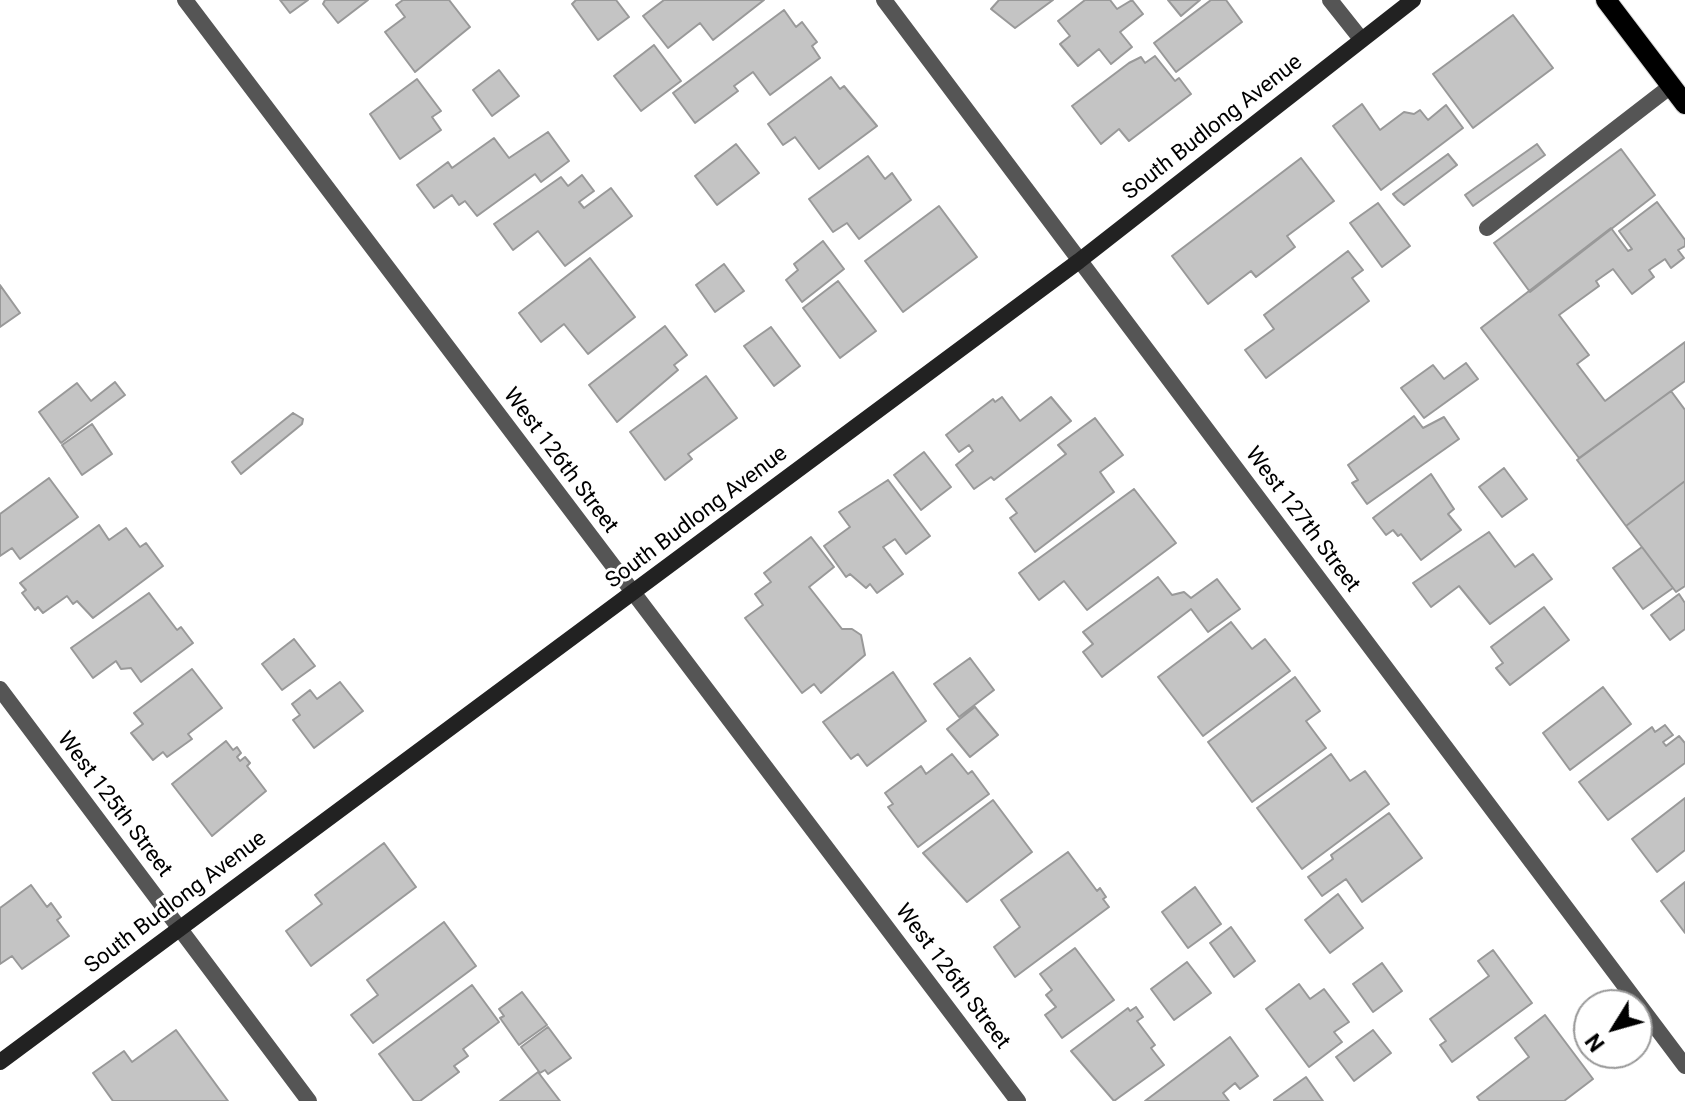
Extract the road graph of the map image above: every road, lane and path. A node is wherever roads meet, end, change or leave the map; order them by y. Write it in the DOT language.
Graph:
graph roads {
  1 [pos="185,0"];
  2 [pos="884,0"];
  3 [pos="1330,0"];
  4 [pos="1413,0"];
  5 [pos="1606,0"];
  6 [pos="1361,39"];
  7 [pos="1681,97"];
  8 [pos="1487,228"];
  9 [pos="1079,261"];
  10 [pos="633,594"];
  11 [pos="0,689"];
  12 [pos="179,927"];
  13 [pos="0,1062"];
  14 [pos="1685,1066"];
  15 [pos="309,1101"];
  16 [pos="1018,1101"];
  1 -- 10 [label="street, West 126th Street"];
  2 -- 9 [label="street, West 127th Street"];
  3 -- 6 [label="street"];
  4 -- 6 [label="street, South Budlong Avenue"];
  5 -- 7 [label="main road"];
  6 -- 9 [label="street, South Budlong Avenue"];
  7 -- 8 [label="street"];
  9 -- 10 [label="street, South Budlong Avenue"];
  9 -- 14 [label="street, West 127th Street"];
  10 -- 12 [label="street, South Budlong Avenue"];
  10 -- 16 [label="street, West 126th Street"];
  11 -- 12 [label="street, West 125th Street"];
  12 -- 13 [label="street, South Budlong Avenue"];
  12 -- 15 [label="street, West 125th Street"];
}
